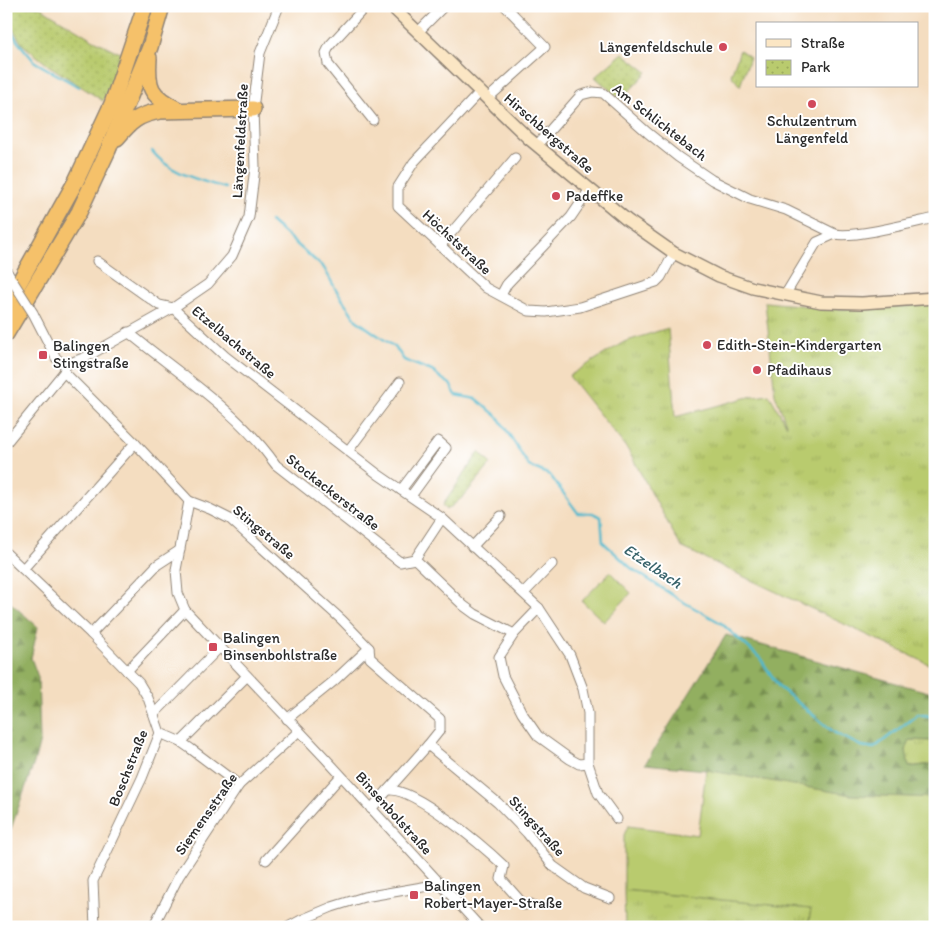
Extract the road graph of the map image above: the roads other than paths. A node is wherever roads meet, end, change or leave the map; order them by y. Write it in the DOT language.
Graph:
graph roads {
  1 [pos="145,6"];
  2 [pos="162,6"];
  3 [pos="279,6"];
  4 [pos="366,6"];
  5 [pos="391,6"];
  6 [pos="444,6"];
  7 [pos="505,6"];
  8 [pos="418,32"];
  9 [pos="150,47"];
  10 [pos="483,95"];
  11 [pos="253,109"];
  12 [pos="178,110"];
  13 [pos="373,120"];
  14 [pos="537,145"];
  15 [pos="108,150"];
  16 [pos="515,158"];
  17 [pos="590,189"];
  18 [pos="935,218"];
  19 [pos="835,234"];
  20 [pos="440,246"];
  21 [pos="674,253"];
  22 [pos="97,261"];
  23 [pos="6,270"];
  24 [pos="501,295"];
  25 [pos="785,295"];
  26 [pos="935,298"];
  27 [pos="6,306"];
  28 [pos="173,308"];
  29 [pos="128,332"];
  30 [pos="6,334"];
  31 [pos="65,369"];
  32 [pos="400,382"];
  33 [pos="6,443"];
  34 [pos="135,443"];
  35 [pos="348,451"];
  36 [pos="401,490"];
  37 [pos="411,496"];
  38 [pos="189,501"];
  39 [pos="501,516"];
  40 [pos="442,518"];
  41 [pos="472,548"];
  42 [pos="180,550"];
  43 [pos="6,553"];
  44 [pos="415,559"];
  45 [pos="552,564"];
  46 [pos="23,569"];
  47 [pos="524,593"];
  48 [pos="539,608"];
  49 [pos="186,610"];
  50 [pos="92,634"];
  51 [pos="514,634"];
  52 [pos="220,647"];
  53 [pos="369,648"];
  54 [pos="128,671"];
  55 [pos="247,676"];
  56 [pos="154,714"];
  57 [pos="287,719"];
  58 [pos="299,730"];
  59 [pos="160,733"];
  60 [pos="180,742"];
  61 [pos="428,745"];
  62 [pos="588,763"];
  63 [pos="341,776"];
  64 [pos="239,785"];
  65 [pos="388,790"];
  66 [pos="371,809"];
  67 [pos="618,819"];
  68 [pos="266,860"];
  69 [pos="440,884"];
  70 [pos="610,898"];
  71 [pos="532,904"];
  72 [pos="95,927"];
  73 [pos="153,927"];
  74 [pos="288,927"];
  75 [pos="480,927"];
  1 -- 27 [label="highway"];
  2 -- 9 [label="highway"];
  3 -- 11 [label="street, Längenfeldstraße"];
  4 -- 13 [label="street"];
  5 -- 8 [label="street, Hirschbergstraße"];
  6 -- 8 [label="street"];
  7 -- 10 [label="street"];
  8 -- 10 [label="street, Hirschbergstraße"];
  9 -- 12 [label="highway"];
  9 -- 15 [label="highway"];
  10 -- 14 [label="street, Hirschbergstraße"];
  10 -- 20 [label="street, Höchststraße"];
  11 -- 12 [label="highway"];
  11 -- 28 [label="street, Längenfeldstraße"];
  12 -- 15 [label="highway"];
  14 -- 17 [label="street, Hirschbergstraße"];
  14 -- 19 [label="street, Am Schlichtebach"];
  15 -- 30 [label="highway"];
  16 -- 20 [label="street"];
  17 -- 21 [label="street, Hirschbergstraße"];
  17 -- 24 [label="street"];
  18 -- 19 [label="street, Am Schlichtebach"];
  19 -- 25 [label="street, Am Schlichtebach"];
  20 -- 24 [label="street, Höchststraße"];
  21 -- 24 [label="street, Höchststraße"];
  21 -- 25 [label="street, Hirschbergstraße"];
  22 -- 28 [label="street, Etzelbachstraße"];
  23 -- 31 [label="street, Stingstraße, bridge"];
  25 -- 26 [label="street, Hirschbergstraße"];
  28 -- 29 [label="street, Längenfeldstraße"];
  28 -- 35 [label="street, Etzelbachstraße"];
  29 -- 31 [label="street, Längenfeldstraße"];
  29 -- 44 [label="street, Stockackerstraße"];
  31 -- 33 [label="street"];
  31 -- 34 [label="street, Stingstraße"];
  32 -- 35 [label="street"];
  34 -- 38 [label="street, Stingstraße"];
  34 -- 46 [label="street"];
  35 -- 36 [label="street, Etzelbachstraße"];
  36 -- 37 [label="street, Etzelbachstraße"];
  36 -- 37 [label="street"];
  37 -- 40 [label="street, Etzelbachstraße"];
  38 -- 42 [label="street, Binsenbolstraße"];
  38 -- 53 [label="street, Stingstraße"];
  39 -- 41 [label="street"];
  40 -- 41 [label="street, Etzelbachstraße"];
  40 -- 44 [label="street"];
  41 -- 47 [label="street, Etzelbachstraße"];
  42 -- 49 [label="street, Binsenbolstraße"];
  42 -- 50 [label="street"];
  43 -- 46 [label="street, Boschstraße"];
  44 -- 51 [label="street"];
  45 -- 47 [label="street"];
  46 -- 50 [label="street, Boschstraße"];
  47 -- 48 [label="street, Etzelbachstraße"];
  48 -- 51 [label="street"];
  48 -- 62 [label="street, Etzelbachstraße"];
  49 -- 52 [label="street, Binsenbolstraße"];
  49 -- 54 [label="street"];
  50 -- 54 [label="street, Boschstraße"];
  51 -- 62 [label="street"];
  52 -- 55 [label="street, Binsenbolstraße"];
  52 -- 56 [label="street"];
  53 -- 57 [label="street"];
  53 -- 61 [label="street, Stingstraße"];
  54 -- 56 [label="street, Boschstraße"];
  55 -- 57 [label="street, Binsenbolstraße"];
  55 -- 60 [label="street"];
  56 -- 59 [label="street, Boschstraße"];
  57 -- 58 [label="street, Binsenbolstraße"];
  58 -- 63 [label="street, Binsenbolstraße"];
  58 -- 64 [label="street, Siemensstraße"];
  59 -- 60 [label="street"];
  59 -- 72 [label="street, Boschstraße"];
  60 -- 64 [label="street"];
  61 -- 65 [label="street, Stingstraße"];
  61 -- 70 [label="street, Stingstraße"];
  62 -- 67 [label="street, Etzelbachstraße"];
  63 -- 66 [label="street, Binsenbolstraße"];
  63 -- 68 [label="street"];
  64 -- 73 [label="street, Siemensstraße"];
  65 -- 66 [label="street, Stingstraße"];
  65 -- 71 [label="street"];
  66 -- 69 [label="street, Binsenbolstraße"];
  69 -- 74 [label="street"];
  69 -- 75 [label="street, Binsenbolstraße"];
}
